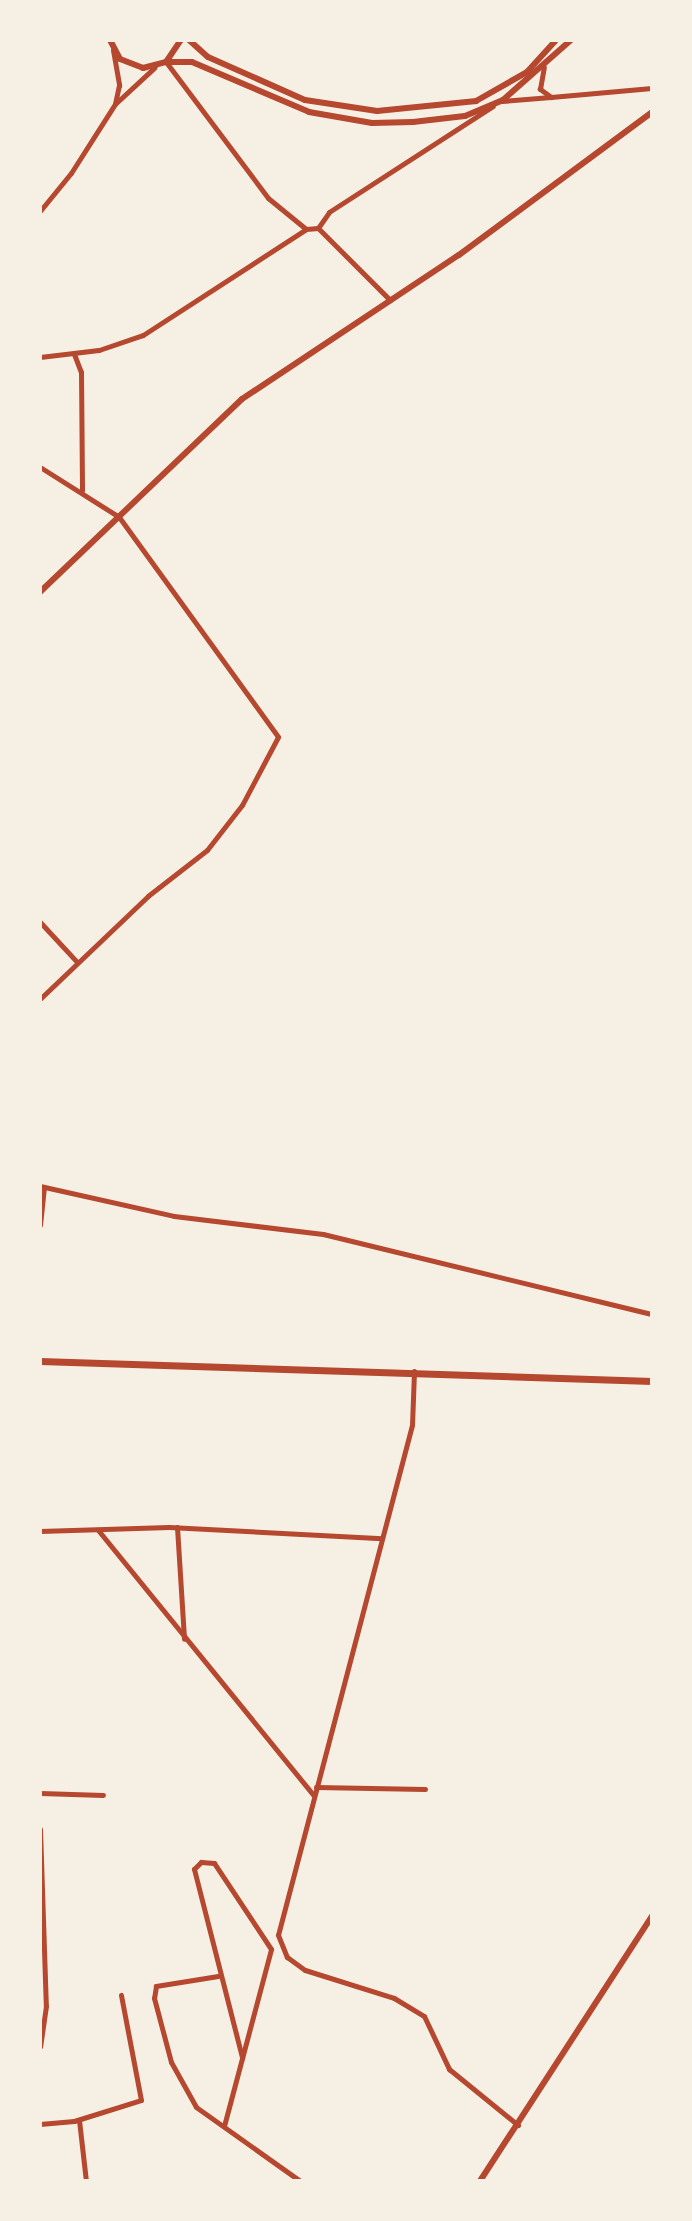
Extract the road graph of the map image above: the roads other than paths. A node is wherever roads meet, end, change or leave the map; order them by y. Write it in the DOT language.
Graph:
graph roads {
  1 [pos="110,40"];
  2 [pos="181,40"];
  3 [pos="189,40"];
  4 [pos="556,40"];
  5 [pos="571,40"];
  6 [pos="113,49"];
  7 [pos="166,62"];
  8 [pos="155,67"];
  9 [pos="544,67"];
  10 [pos="652,88"];
  11 [pos="551,97"];
  12 [pos="503,100"];
  13 [pos="115,104"];
  14 [pos="652,113"];
  15 [pos="40,211"];
  16 [pos="318,228"];
  17 [pos="306,229"];
  18 [pos="390,300"];
  19 [pos="74,354"];
  20 [pos="40,357"];
  21 [pos="40,467"];
  22 [pos="82,490"];
  23 [pos="119,517"];
  24 [pos="40,592"];
  25 [pos="40,922"];
  26 [pos="77,962"];
  27 [pos="40,999"];
  28 [pos="42,1186"];
  29 [pos="40,1225"];
  30 [pos="652,1314"];
  31 [pos="40,1361"];
  32 [pos="415,1370"];
  33 [pos="652,1381"];
  34 [pos="177,1527"];
  35 [pos="98,1530"];
  36 [pos="40,1531"];
  37 [pos="382,1538"];
  38 [pos="184,1640"];
  39 [pos="316,1787"];
  40 [pos="425,1789"];
  41 [pos="40,1793"];
  42 [pos="103,1795"];
  43 [pos="314,1796"];
  44 [pos="40,1829"];
  45 [pos="41,1849"];
  46 [pos="652,1916"];
  47 [pos="218,1976"];
  48 [pos="121,1995"];
  49 [pos="43,2006"];
  50 [pos="40,2047"];
  51 [pos="242,2058"];
  52 [pos="79,2120"];
  53 [pos="40,2124"];
  54 [pos="518,2125"];
  55 [pos="224,2126"];
  56 [pos="86,2181"];
  57 [pos="300,2181"];
  58 [pos="480,2181"];
  1 -- 6 [label="street"];
  2 -- 7 [label="street"];
  3 -- 4 [label="street"];
  5 -- 9 [label="street"];
  6 -- 8 [label="street"];
  6 -- 13 [label="street"];
  7 -- 8 [label="street"];
  7 -- 12 [label="street"];
  7 -- 17 [label="street"];
  8 -- 13 [label="street"];
  9 -- 11 [label="street"];
  9 -- 12 [label="street"];
  10 -- 11 [label="street"];
  11 -- 12 [label="street"];
  12 -- 16 [label="street"];
  13 -- 15 [label="street"];
  14 -- 18 [label="street"];
  16 -- 17 [label="street"];
  16 -- 18 [label="street"];
  17 -- 19 [label="street"];
  18 -- 23 [label="street"];
  19 -- 20 [label="street"];
  19 -- 22 [label="street"];
  21 -- 22 [label="street"];
  22 -- 23 [label="street"];
  23 -- 24 [label="street"];
  23 -- 26 [label="street"];
  25 -- 26 [label="street"];
  26 -- 27 [label="street"];
  28 -- 29 [label="street"];
  28 -- 30 [label="street"];
  31 -- 32 [label="main road"];
  32 -- 33 [label="main road"];
  32 -- 37 [label="street"];
  34 -- 35 [label="street"];
  34 -- 37 [label="street"];
  34 -- 38 [label="street"];
  35 -- 36 [label="street"];
  35 -- 38 [label="street"];
  37 -- 39 [label="street"];
  38 -- 43 [label="street"];
  39 -- 40 [label="street"];
  39 -- 43 [label="street"];
  41 -- 42 [label="street"];
  43 -- 54 [label="street"];
  44 -- 45 [label="street"];
  45 -- 49 [label="street"];
  46 -- 54 [label="street"];
  47 -- 51 [label="street"];
  47 -- 51 [label="street"];
  47 -- 55 [label="street"];
  48 -- 52 [label="street"];
  49 -- 50 [label="street"];
  51 -- 55 [label="street"];
  52 -- 53 [label="street"];
  52 -- 56 [label="street"];
  54 -- 58 [label="street"];
  55 -- 57 [label="street"];
}
